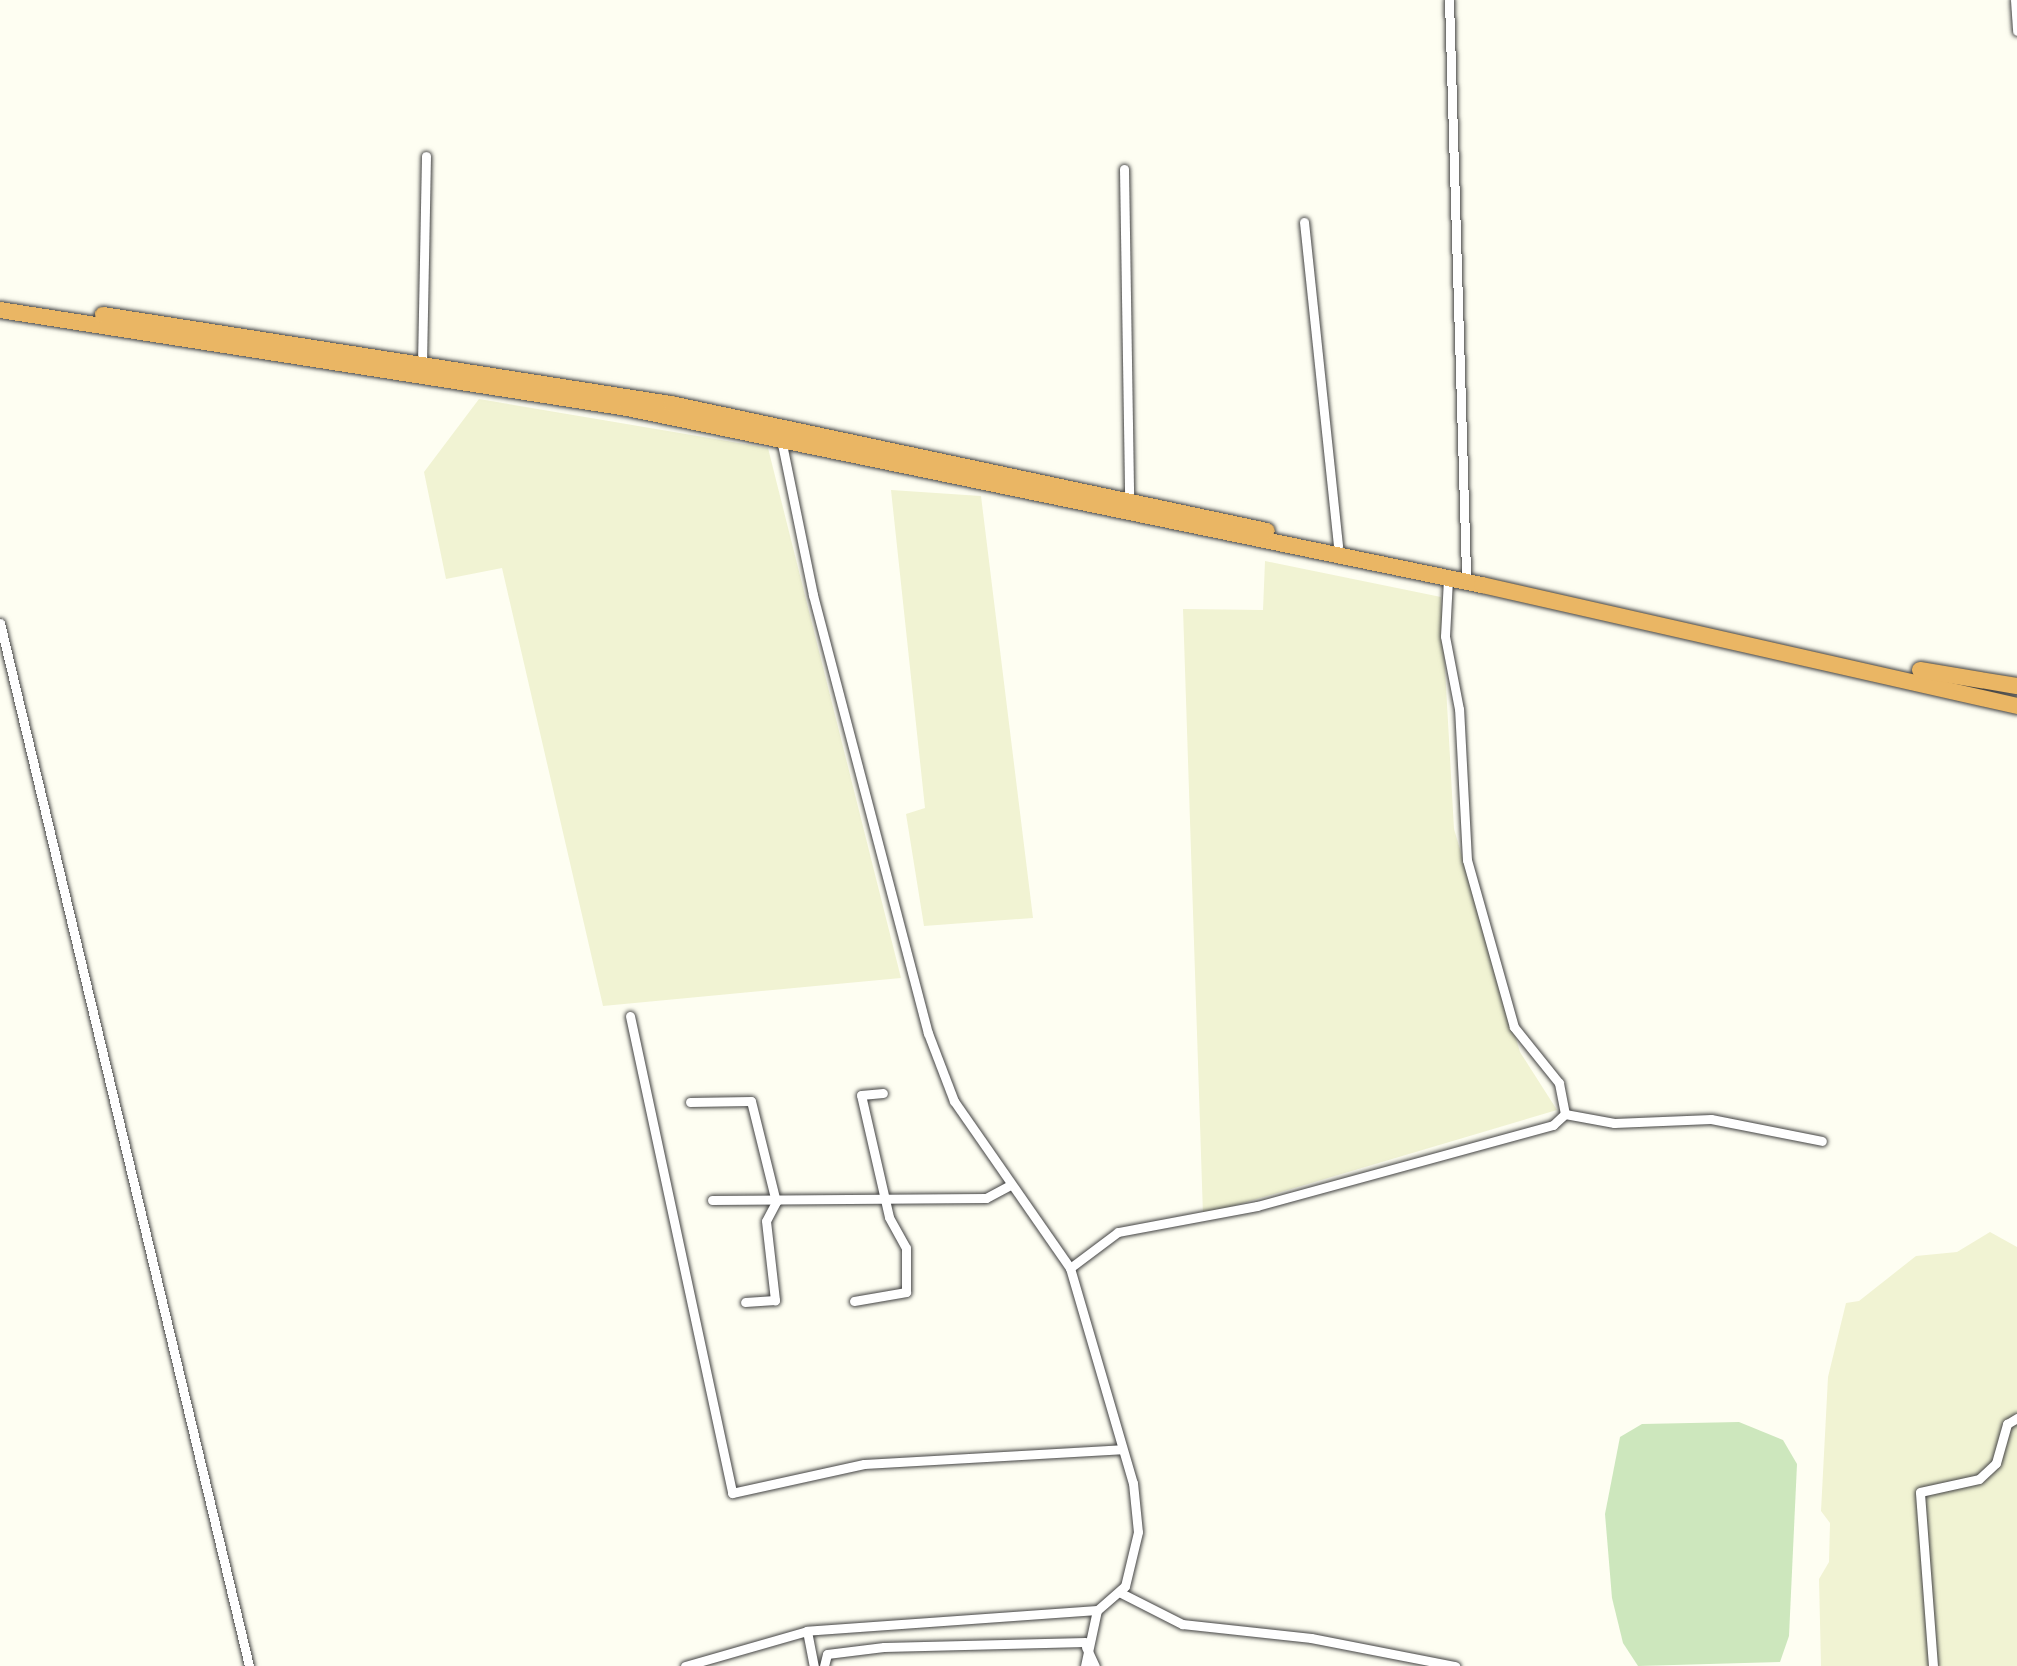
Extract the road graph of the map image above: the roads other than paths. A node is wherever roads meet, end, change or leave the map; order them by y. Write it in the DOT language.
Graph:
graph roads {
  1 [pos="1449,0"];
  2 [pos="2015,0"];
  3 [pos="2017,31"];
  4 [pos="426,156"];
  5 [pos="1124,169"];
  6 [pos="1304,222"];
  7 [pos="0,299"];
  8 [pos="0,310"];
  9 [pos="422,364"];
  10 [pos="781,439"];
  11 [pos="1129,501"];
  12 [pos="1338,546"];
  13 [pos="1466,574"];
  14 [pos="1448,579"];
  15 [pos="0,623"];
  16 [pos="2017,686"];
  17 [pos="2017,706"];
  18 [pos="630,1016"];
  19 [pos="883,1093"];
  20 [pos="690,1102"];
  21 [pos="1565,1114"];
  22 [pos="1822,1141"];
  23 [pos="1010,1185"];
  24 [pos="712,1200"];
  25 [pos="888,1200"];
  26 [pos="776,1202"];
  27 [pos="1070,1268"];
  28 [pos="854,1301"];
  29 [pos="745,1302"];
  30 [pos="2017,1418"];
  31 [pos="1122,1449"];
  32 [pos="1119,1592"];
  33 [pos="1097,1610"];
  34 [pos="807,1631"];
  35 [pos="1086,1645"];
  36 [pos="249,1666"];
  37 [pos="685,1666"];
  38 [pos="814,1666"];
  39 [pos="824,1666"];
  40 [pos="1085,1666"];
  41 [pos="1095,1666"];
  42 [pos="1455,1666"];
  43 [pos="1933,1666"];
  1 -- 13 [label="street"];
  2 -- 3 [label="street"];
  4 -- 9 [label="street"];
  5 -- 11 [label="street"];
  6 -- 12 [label="street"];
  7 -- 9 [label="highway"];
  8 -- 10 [label="highway"];
  9 -- 11 [label="highway"];
  10 -- 14 [label="highway"];
  10 -- 23 [label="street"];
  11 -- 12 [label="highway"];
  12 -- 13 [label="highway"];
  13 -- 16 [label="highway"];
  14 -- 17 [label="highway"];
  14 -- 21 [label="street"];
  15 -- 36 [label="street"];
  18 -- 31 [label="street"];
  19 -- 25 [label="street"];
  20 -- 26 [label="street"];
  21 -- 22 [label="street"];
  21 -- 27 [label="street"];
  23 -- 25 [label="street"];
  23 -- 27 [label="street"];
  24 -- 26 [label="street"];
  25 -- 26 [label="street"];
  25 -- 28 [label="street"];
  26 -- 29 [label="street"];
  27 -- 31 [label="street"];
  30 -- 43 [label="street"];
  31 -- 32 [label="street"];
  32 -- 33 [label="street"];
  32 -- 42 [label="street"];
  33 -- 34 [label="street"];
  33 -- 35 [label="street"];
  34 -- 37 [label="street"];
  34 -- 38 [label="street"];
  35 -- 39 [label="street"];
  35 -- 40 [label="street"];
  35 -- 41 [label="street"];
}
